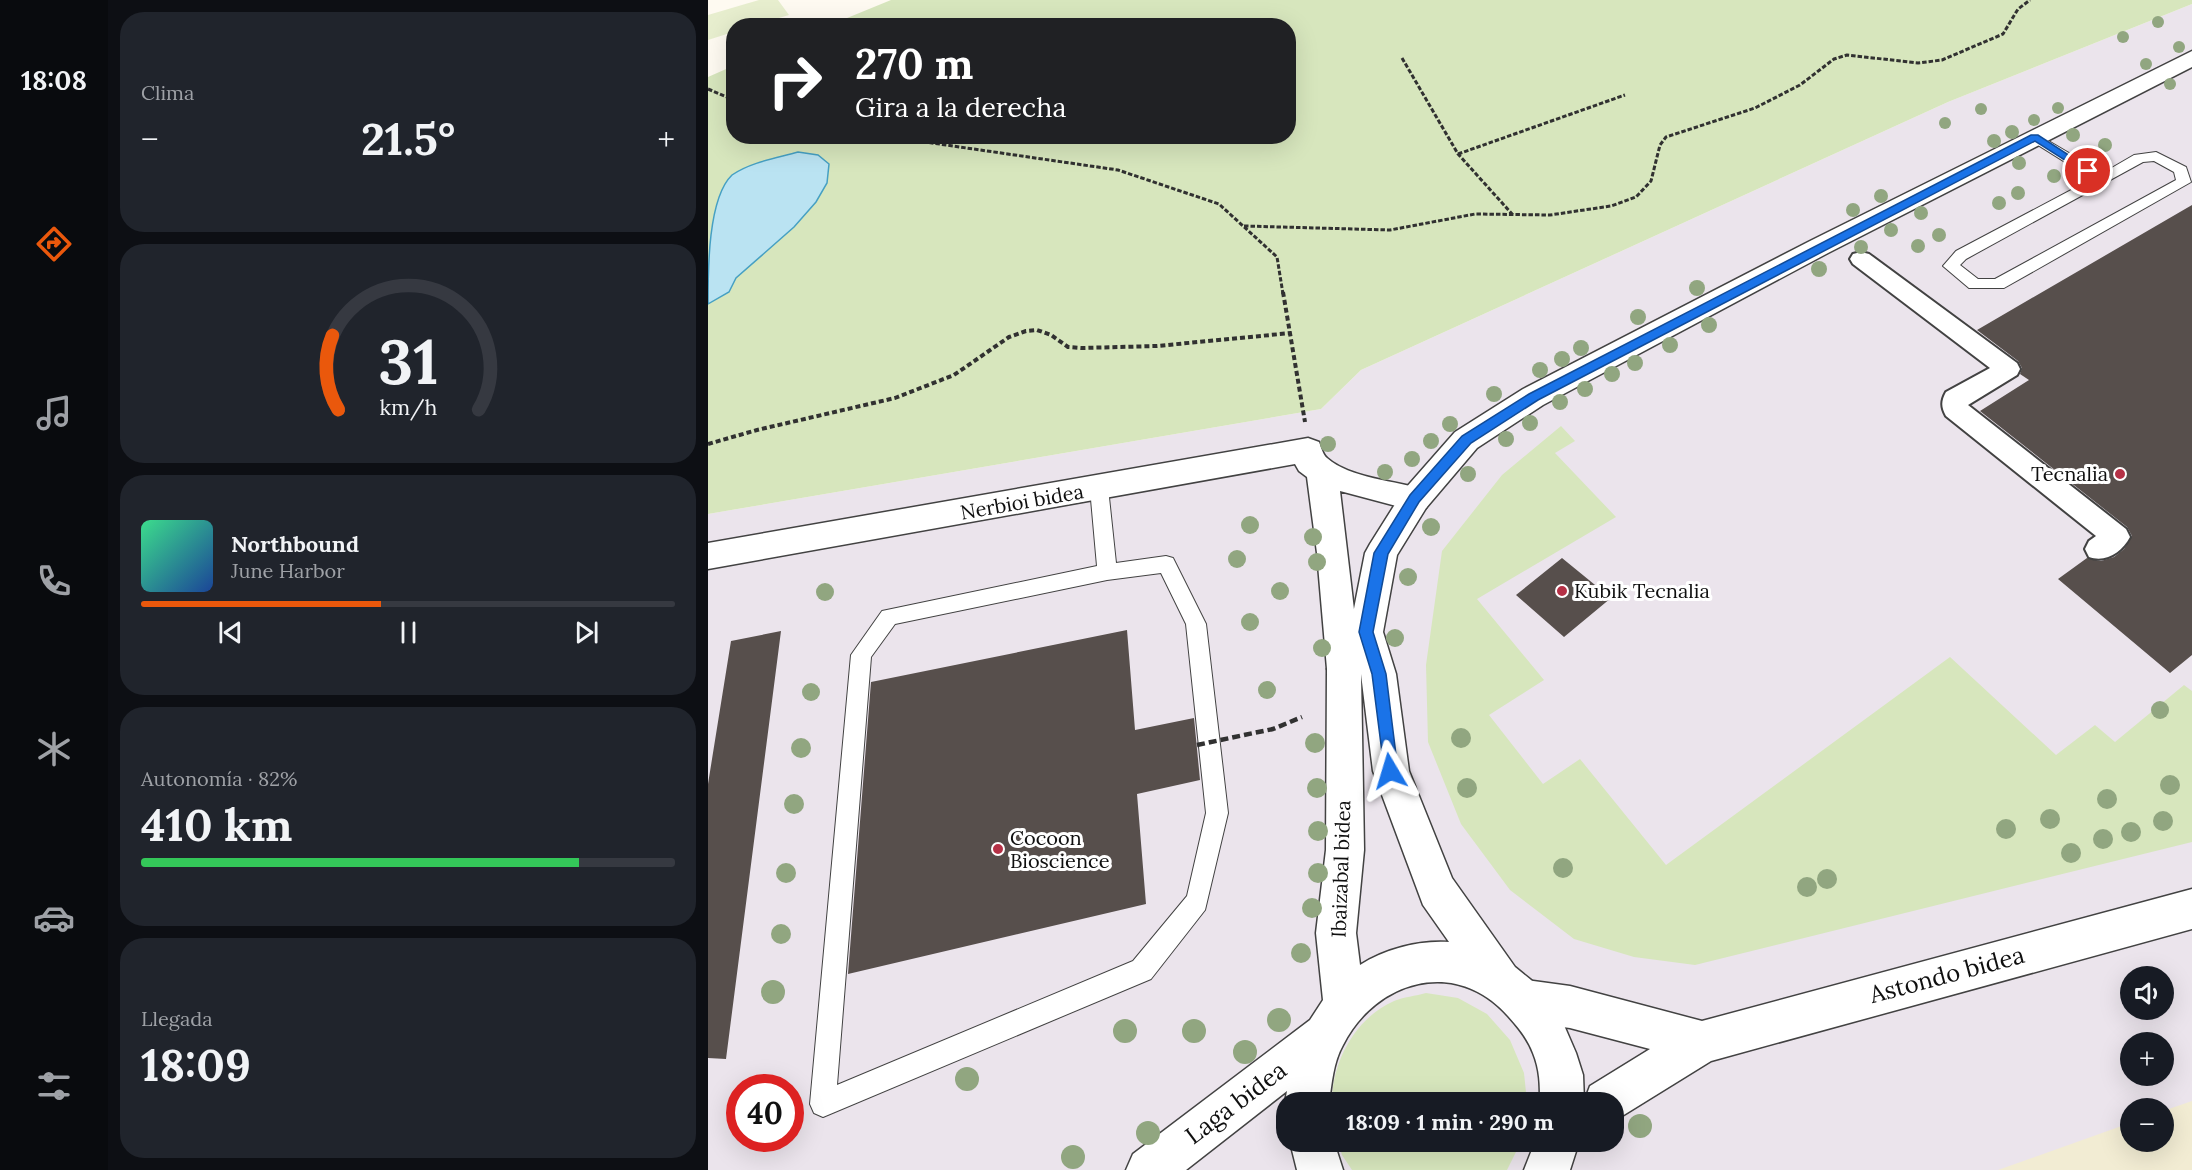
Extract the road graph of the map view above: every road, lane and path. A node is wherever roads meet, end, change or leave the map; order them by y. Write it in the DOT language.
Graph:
graph roads {
  1 [pos="2030,0"];
  2 [pos="1402,58"];
  3 [pos="2192,58"];
  4 [pos="708,89"];
  5 [pos="1625,94"];
  6 [pos="726,97"];
  7 [pos="2035,137"];
  8 [pos="939,144"];
  9 [pos="1458,154"];
  10 [pos="2103,178"];
  11 [pos="1513,215"];
  12 [pos="1244,226"];
  13 [pos="1861,259"];
  14 [pos="1291,333"];
  15 [pos="708,444"];
  16 [pos="1315,460"];
  17 [pos="1099,488"];
  18 [pos="1415,499"];
  19 [pos="2099,549"];
  20 [pos="708,556"];
  21 [pos="1107,573"];
  22 [pos="1366,632"];
  23 [pos="1344,669"];
  24 [pos="1302,717"];
  25 [pos="1197,745"];
  26 [pos="2192,909"];
  27 [pos="1513,991"];
  28 [pos="1334,1020"];
  29 [pos="1702,1042"];
  30 [pos="1308,1092"];
  31 [pos="1562,1092"];
  32 [pos="1622,1092"];
  33 [pos="1315,1152"];
  34 [pos="1553,1152"];
  35 [pos="1149,1170"];
  36 [pos="1320,1170"];
  37 [pos="1547,1170"];
  1 -- 11 [label="path"];
  2 -- 9 [label="path"];
  3 -- 7 [label="street"];
  4 -- 6 [label="path"];
  5 -- 9 [label="path"];
  7 -- 10 [label="lane"];
  7 -- 18 [label="street"];
  8 -- 12 [label="path"];
  9 -- 11 [label="path"];
  10 -- 10 [label="lane"];
  11 -- 12 [label="path"];
  12 -- 14 [label="path"];
  13 -- 19 [label="street"];
  14 -- 15 [label="path"];
  14 -- 16 [label="path"];
  16 -- 17 [label="street, Nerbioi bidea"];
  16 -- 18 [label="street"];
  16 -- 23 [label="street, Ibaizabal bidea"];
  17 -- 20 [label="street, Nerbioi bidea"];
  17 -- 21 [label="lane"];
  18 -- 22 [label="street"];
  21 -- 21 [label="lane"];
  22 -- 23 [label="street"];
  22 -- 27 [label="street"];
  23 -- 28 [label="street, Ibaizabal bidea"];
  24 -- 25 [label="path, bridge"];
  26 -- 29 [label="street, Astondo bidea"];
  27 -- 28 [label="street, Laga bidea"];
  27 -- 29 [label="street"];
  27 -- 31 [label="street"];
  28 -- 30 [label="street"];
  28 -- 35 [label="street, Laga bidea"];
  29 -- 32 [label="street, Astondo bidea"];
  33 -- 36 [label="street"];
  34 -- 37 [label="street"];
}
